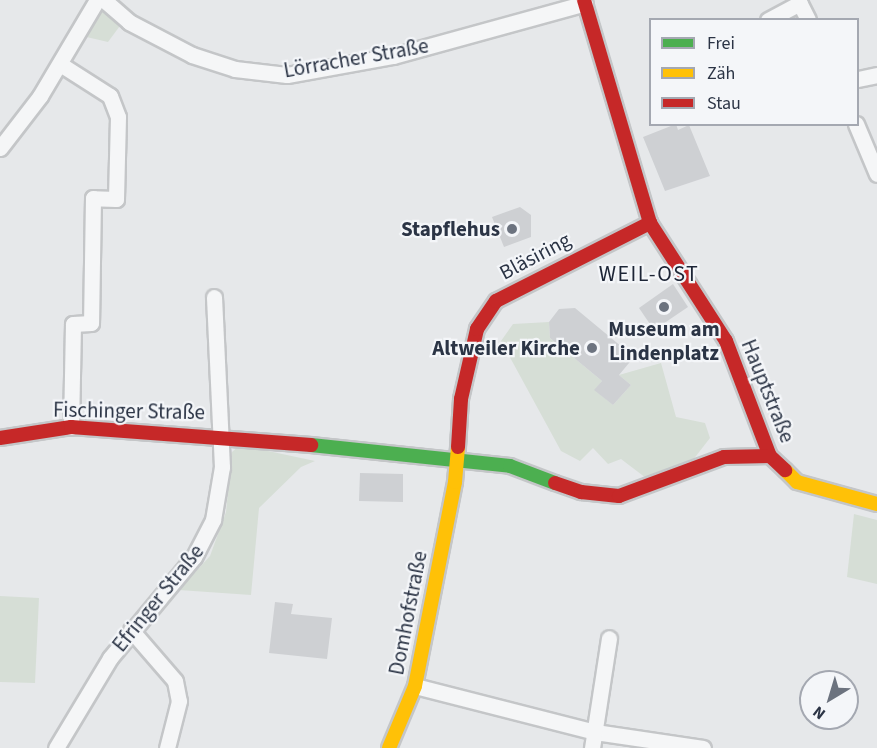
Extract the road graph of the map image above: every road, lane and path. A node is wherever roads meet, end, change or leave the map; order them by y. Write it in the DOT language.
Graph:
graph roads {
  1 [pos="97,0"];
  2 [pos="104,0"];
  3 [pos="584,2"];
  4 [pos="799,2"];
  5 [pos="771,18"];
  6 [pos="807,18"];
  7 [pos="60,64"];
  8 [pos="877,75"];
  9 [pos="859,79"];
  10 [pos="857,126"];
  11 [pos="0,148"];
  12 [pos="877,174"];
  13 [pos="650,223"];
  14 [pos="214,297"];
  15 [pos="71,427"];
  16 [pos="221,435"];
  17 [pos="0,438"];
  18 [pos="770,456"];
  19 [pos="453,462"];
  20 [pos="455,482"];
  21 [pos="877,504"];
  22 [pos="131,630"];
  23 [pos="609,638"];
  24 [pos="415,686"];
  25 [pos="595,732"];
  26 [pos="56,748"];
  27 [pos="167,748"];
  28 [pos="389,748"];
  29 [pos="592,748"];
  30 [pos="703,748"];
  1 -- 7 [label="street"];
  2 -- 3 [label="street, Lörracher Straße"];
  3 -- 13 [label="street, Hauptstraße"];
  4 -- 5 [label="street"];
  4 -- 6 [label="street"];
  7 -- 11 [label="street"];
  7 -- 15 [label="street"];
  8 -- 9 [label="street"];
  10 -- 12 [label="street"];
  13 -- 18 [label="street, Hauptstraße"];
  13 -- 19 [label="street, Bläsiring"];
  14 -- 16 [label="street, Efringer Straße"];
  15 -- 16 [label="street, Fischinger Straße"];
  15 -- 17 [label="street, Fischinger Straße"];
  16 -- 19 [label="street"];
  16 -- 22 [label="street, Efringer Straße"];
  18 -- 19 [label="street"];
  18 -- 21 [label="street, Hauptstraße"];
  19 -- 20 [label="street, Bläsiring"];
  20 -- 24 [label="street, Domhofstraße"];
  22 -- 26 [label="street, Efringer Straße"];
  22 -- 27 [label="street"];
  23 -- 25 [label="street"];
  24 -- 25 [label="street"];
  24 -- 28 [label="street, Domhofstraße"];
  25 -- 29 [label="street"];
  25 -- 30 [label="street"];
}
